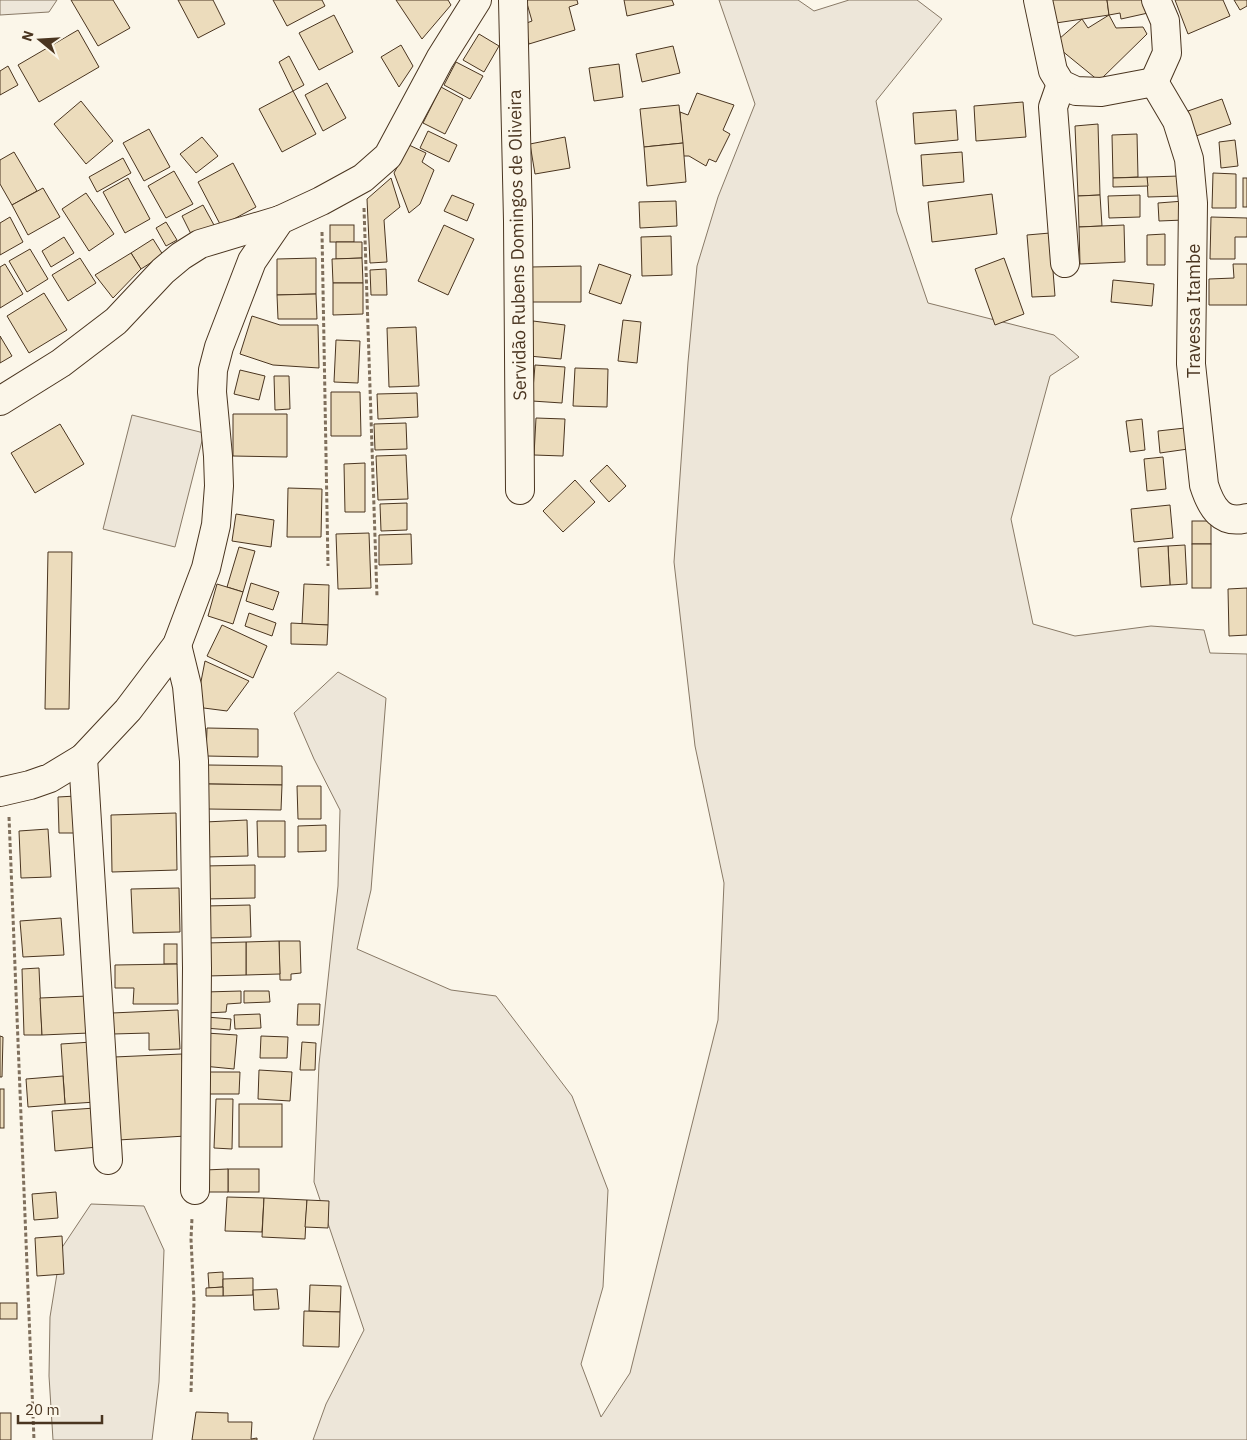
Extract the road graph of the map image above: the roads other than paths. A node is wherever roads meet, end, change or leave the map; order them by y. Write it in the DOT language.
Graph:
graph roads {
  1 [pos="477,0"];
  2 [pos="513,0"];
  3 [pos="1038,0"];
  4 [pos="1156,0"];
  5 [pos="1154,82"];
  6 [pos="1061,84"];
  7 [pos="280,220"];
  8 [pos="1065,263"];
  9 [pos="0,401"];
  10 [pos="520,490"];
  11 [pos="1247,518"];
  12 [pos="177,645"];
  13 [pos="83,758"];
  14 [pos="4,792"];
  15 [pos="108,1160"];
  16 [pos="195,1190"];
  1 -- 7 [label="street"];
  2 -- 10 [label="street, Servidão Rubens Domingos de Oliveira"];
  3 -- 6 [label="street"];
  4 -- 5 [label="street"];
  5 -- 6 [label="street"];
  5 -- 11 [label="street, Travessa Itambe"];
  6 -- 8 [label="street"];
  7 -- 9 [label="street"];
  7 -- 12 [label="street"];
  12 -- 13 [label="street"];
  12 -- 16 [label="street"];
  13 -- 14 [label="street"];
  13 -- 15 [label="street"];
}
